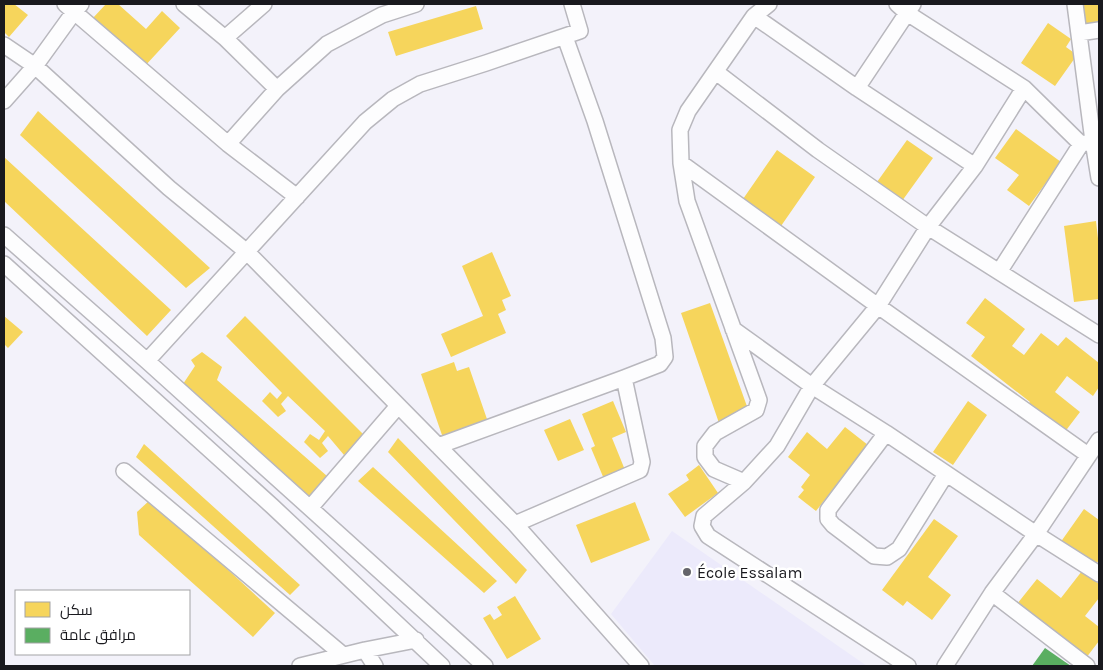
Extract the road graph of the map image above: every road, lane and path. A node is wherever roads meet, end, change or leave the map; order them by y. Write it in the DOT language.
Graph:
graph roads {
  1 [pos="184,4"];
  2 [pos="264,4"];
  3 [pos="416,4"];
  4 [pos="572,4"];
  5 [pos="769,4"];
  6 [pos="1075,4"];
  7 [pos="73,6"];
  8 [pos="906,7"];
  9 [pos="754,16"];
  10 [pos="1099,30"];
  11 [pos="1079,33"];
  12 [pos="565,37"];
  13 [pos="225,38"];
  14 [pos="4,45"];
  15 [pos="35,66"];
  16 [pos="716,72"];
  17 [pos="857,88"];
  18 [pos="1024,88"];
  19 [pos="278,89"];
  20 [pos="1093,92"];
  21 [pos="4,101"];
  22 [pos="228,144"];
  23 [pos="1092,147"];
  24 [pos="681,163"];
  25 [pos="975,166"];
  26 [pos="1099,178"];
  27 [pos="297,197"];
  28 [pos="928,227"];
  29 [pos="4,235"];
  30 [pos="247,252"];
  31 [pos="4,264"];
  32 [pos="999,272"];
  33 [pos="878,306"];
  34 [pos="732,329"];
  35 [pos="1099,335"];
  36 [pos="147,361"];
  37 [pos="624,378"];
  38 [pos="812,386"];
  39 [pos="398,406"];
  40 [pos="886,433"];
  41 [pos="1099,440"];
  42 [pos="438,446"];
  43 [pos="1088,455"];
  44 [pos="124,471"];
  45 [pos="946,474"];
  46 [pos="744,482"];
  47 [pos="310,508"];
  48 [pos="515,524"];
  49 [pos="1036,534"];
  50 [pos="1099,574"];
  51 [pos="992,593"];
  52 [pos="416,640"];
  53 [pos="365,650"];
  54 [pos="343,655"];
  55 [pos="320,664"];
  56 [pos="300,666"];
  57 [pos="374,666"];
  58 [pos="442,666"];
  59 [pos="485,666"];
  60 [pos="641,666"];
  61 [pos="908,666"];
  62 [pos="946,666"];
  63 [pos="1087,666"];
  1 -- 13 [label="street"];
  2 -- 13 [label="street"];
  3 -- 19 [label="street"];
  4 -- 12 [label="street"];
  5 -- 9 [label="street"];
  6 -- 11 [label="street"];
  7 -- 15 [label="street"];
  7 -- 22 [label="street"];
  8 -- 17 [label="street"];
  8 -- 18 [label="street"];
  9 -- 16 [label="street"];
  9 -- 17 [label="street"];
  10 -- 11 [label="street"];
  11 -- 20 [label="street"];
  12 -- 27 [label="street"];
  12 -- 37 [label="street"];
  13 -- 19 [label="street"];
  14 -- 15 [label="street"];
  15 -- 21 [label="street"];
  15 -- 30 [label="street"];
  16 -- 24 [label="street"];
  16 -- 28 [label="street"];
  17 -- 25 [label="street"];
  18 -- 23 [label="street"];
  18 -- 25 [label="street"];
  19 -- 22 [label="street"];
  20 -- 23 [label="street"];
  22 -- 27 [label="street"];
  23 -- 26 [label="street"];
  23 -- 32 [label="street"];
  24 -- 33 [label="street"];
  24 -- 34 [label="street"];
  25 -- 28 [label="street"];
  27 -- 30 [label="street"];
  28 -- 32 [label="street"];
  28 -- 33 [label="street"];
  29 -- 36 [label="street"];
  30 -- 36 [label="street"];
  30 -- 39 [label="street"];
  31 -- 52 [label="street"];
  32 -- 35 [label="street"];
  33 -- 38 [label="street"];
  33 -- 43 [label="street"];
  34 -- 38 [label="street"];
  34 -- 46 [label="street"];
  36 -- 47 [label="street"];
  37 -- 42 [label="street"];
  37 -- 48 [label="street"];
  38 -- 40 [label="street"];
  38 -- 46 [label="street"];
  39 -- 42 [label="street"];
  39 -- 47 [label="street"];
  40 -- 45 [label="street"];
  40 -- 45 [label="street"];
  41 -- 43 [label="street"];
  42 -- 48 [label="street"];
  43 -- 49 [label="street"];
  44 -- 54 [label="street"];
  45 -- 49 [label="street"];
  46 -- 61 [label="street"];
  47 -- 59 [label="street"];
  48 -- 60 [label="street"];
  49 -- 50 [label="street"];
  49 -- 51 [label="street"];
  51 -- 62 [label="street"];
  51 -- 63 [label="street"];
  52 -- 53 [label="street"];
  52 -- 58 [label="street"];
  53 -- 54 [label="street"];
  53 -- 57 [label="street"];
  54 -- 55 [label="street"];
  55 -- 56 [label="street"];
}
